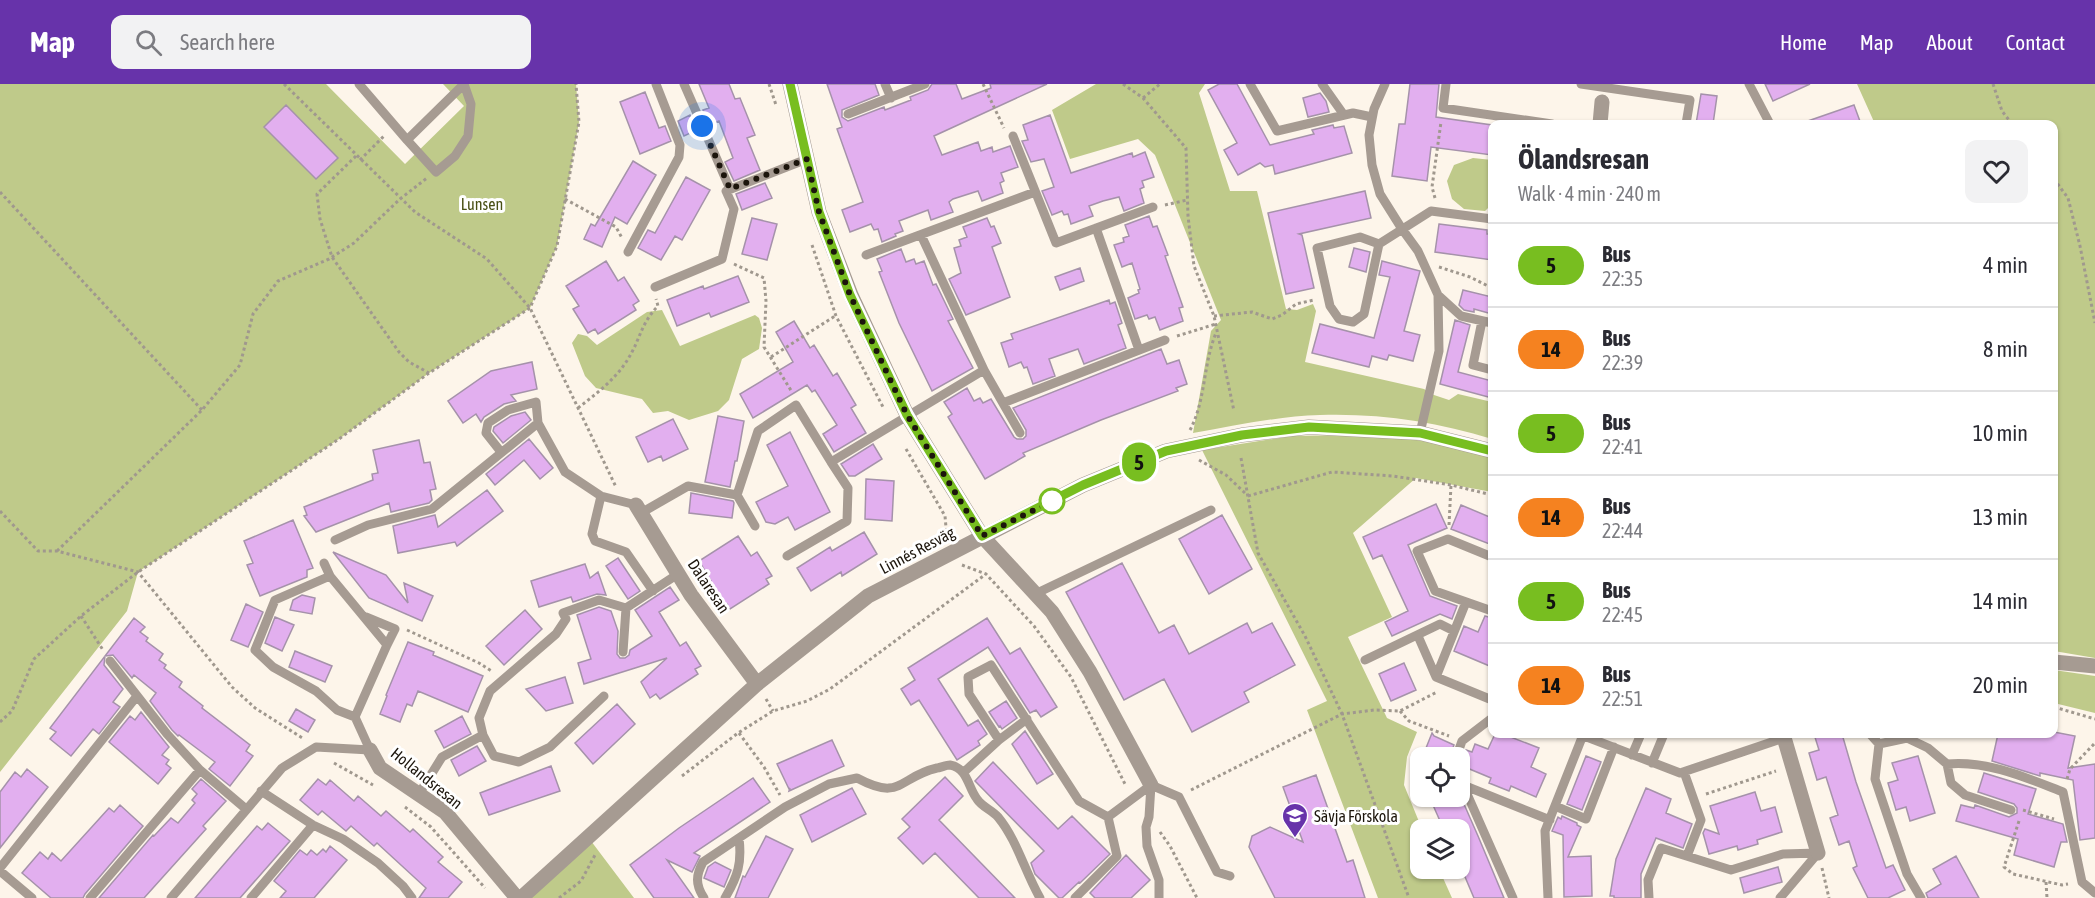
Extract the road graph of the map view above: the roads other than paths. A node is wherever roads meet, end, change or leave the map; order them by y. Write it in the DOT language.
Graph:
graph roads {
  1 [pos="359,84"];
  2 [pos="656,84"];
  3 [pos="684,84"];
  4 [pos="790,84"];
  5 [pos="885,84"];
  6 [pos="925,84"];
  7 [pos="1250,84"];
  8 [pos="1322,84"];
  9 [pos="1385,84"];
  10 [pos="1446,84"];
  11 [pos="1581,84"];
  12 [pos="1749,84"];
  13 [pos="1605,91"];
  14 [pos="891,98"];
  15 [pos="848,114"];
  16 [pos="1344,115"];
  17 [pos="1372,117"];
  18 [pos="1525,120"];
  19 [pos="1601,120"];
  20 [pos="1687,120"];
  21 [pos="1768,120"];
  22 [pos="1013,136"];
  23 [pos="407,140"];
  24 [pos="807,159"];
  25 [pos="730,189"];
  26 [pos="1035,192"];
  27 [pos="1153,207"];
  28 [pos="1488,218"];
  29 [pos="1096,228"];
  30 [pos="1402,229"];
  31 [pos="921,235"];
  32 [pos="1379,244"];
  33 [pos="628,252"];
  34 [pos="866,255"];
  35 [pos="655,287"];
  36 [pos="1438,295"];
  37 [pos="1482,321"];
  38 [pos="1488,322"];
  39 [pos="1165,340"];
  40 [pos="1139,350"];
  41 [pos="1488,369"];
  42 [pos="984,370"];
  43 [pos="1003,403"];
  44 [pos="907,415"];
  45 [pos="538,423"];
  46 [pos="1020,433"];
  47 [pos="1420,433"];
  48 [pos="1488,450"];
  49 [pos="501,452"];
  50 [pos="831,462"];
  51 [pos="737,495"];
  52 [pos="602,496"];
  53 [pos="634,507"];
  54 [pos="1211,510"];
  55 [pos="755,526"];
  56 [pos="982,536"];
  57 [pos="335,540"];
  58 [pos="1488,555"];
  59 [pos="787,556"];
  60 [pos="324,563"];
  61 [pos="678,574"];
  62 [pos="330,576"];
  63 [pos="653,591"];
  64 [pos="1035,594"];
  65 [pos="1466,602"];
  66 [pos="626,608"];
  67 [pos="1488,609"];
  68 [pos="364,616"];
  69 [pos="1454,631"];
  70 [pos="1418,636"];
  71 [pos="387,645"];
  72 [pos="623,652"];
  73 [pos="1365,660"];
  74 [pos="110,661"];
  75 [pos="2058,662"];
  76 [pos="2095,666"];
  77 [pos="1436,678"];
  78 [pos="756,684"];
  79 [pos="136,696"];
  80 [pos="604,696"];
  81 [pos="1488,698"];
  82 [pos="355,717"];
  83 [pos="1027,719"];
  84 [pos="1488,721"];
  85 [pos="483,735"];
  86 [pos="1580,738"];
  87 [pos="1591,738"];
  88 [pos="1639,738"];
  89 [pos="1662,738"];
  90 [pos="1778,738"];
  91 [pos="1785,738"];
  92 [pos="1874,738"];
  93 [pos="999,740"];
  94 [pos="1879,744"];
  95 [pos="1460,747"];
  96 [pos="1614,747"];
  97 [pos="370,750"];
  98 [pos="1632,755"];
  99 [pos="1652,763"];
  100 [pos="1947,764"];
  101 [pos="200,770"];
  102 [pos="964,772"];
  103 [pos="1684,772"];
  104 [pos="1151,785"];
  105 [pos="1470,786"];
  106 [pos="261,791"];
  107 [pos="419,794"];
  108 [pos="1470,802"];
  109 [pos="1555,806"];
  110 [pos="246,809"];
  111 [pos="2011,810"];
  112 [pos="1108,817"];
  113 [pos="1550,820"];
  114 [pos="313,825"];
  115 [pos="739,838"];
  116 [pos="1818,854"];
  117 [pos="1687,856"];
  118 [pos="0,870"];
  119 [pos="1230,876"];
  120 [pos="2095,893"];
  121 [pos="32,898"];
  122 [pos="90,898"];
  123 [pos="171,898"];
  124 [pos="251,898"];
  125 [pos="412,898"];
  126 [pos="519,898"];
  127 [pos="704,898"];
  128 [pos="725,898"];
  129 [pos="1040,898"];
  130 [pos="1075,898"];
  131 [pos="1159,898"];
  132 [pos="1513,898"];
  133 [pos="1548,898"];
  134 [pos="1648,898"];
  135 [pos="1780,898"];
  136 [pos="1921,898"];
  1 -- 23 [label="lane"];
  2 -- 33 [label="lane"];
  3 -- 25 [label="lane"];
  4 -- 24 [label="street"];
  5 -- 14 [label="lane"];
  6 -- 14 [label="lane"];
  7 -- 16 [label="lane"];
  8 -- 16 [label="lane"];
  9 -- 17 [label="lane"];
  10 -- 18 [label="lane"];
  11 -- 13 [label="lane"];
  12 -- 21 [label="lane"];
  13 -- 19 [label="street"];
  13 -- 20 [label="lane"];
  14 -- 15 [label="lane"];
  16 -- 17 [label="lane"];
  17 -- 30 [label="lane"];
  22 -- 26 [label="lane"];
  23 -- 23 [label="lane"];
  24 -- 25 [label="lane"];
  24 -- 44 [label="street"];
  25 -- 35 [label="lane"];
  26 -- 29 [label="lane"];
  26 -- 31 [label="lane"];
  27 -- 29 [label="lane"];
  28 -- 30 [label="lane"];
  29 -- 40 [label="lane"];
  30 -- 32 [label="lane"];
  30 -- 36 [label="lane"];
  31 -- 34 [label="lane"];
  31 -- 42 [label="lane"];
  32 -- 32 [label="lane"];
  36 -- 37 [label="lane"];
  36 -- 47 [label="lane"];
  37 -- 38 [label="lane"];
  37 -- 41 [label="lane"];
  39 -- 40 [label="lane"];
  40 -- 43 [label="lane"];
  42 -- 43 [label="lane"];
  42 -- 44 [label="lane"];
  43 -- 46 [label="lane"];
  44 -- 50 [label="lane"];
  44 -- 56 [label="street"];
  45 -- 49 [label="lane"];
  45 -- 49 [label="lane"];
  45 -- 52 [label="lane"];
  47 -- 48 [label="street, Linnés Resväg"];
  47 -- 56 [label="street, Linnés Resväg"];
  49 -- 57 [label="lane"];
  50 -- 51 [label="lane"];
  50 -- 59 [label="lane"];
  51 -- 53 [label="lane"];
  51 -- 55 [label="lane"];
  52 -- 53 [label="lane"];
  52 -- 63 [label="lane"];
  53 -- 61 [label="street, Dalaresan"];
  54 -- 64 [label="lane"];
  56 -- 64 [label="street"];
  56 -- 78 [label="street, Linnés Resväg"];
  58 -- 65 [label="lane"];
  60 -- 62 [label="lane"];
  61 -- 63 [label="lane"];
  61 -- 78 [label="street, Dalaresan"];
  62 -- 68 [label="lane"];
  62 -- 82 [label="lane"];
  63 -- 66 [label="lane"];
  64 -- 104 [label="street"];
  65 -- 67 [label="lane"];
  65 -- 69 [label="lane"];
  66 -- 72 [label="lane"];
  66 -- 85 [label="lane"];
  68 -- 71 [label="lane"];
  68 -- 71 [label="lane"];
  69 -- 70 [label="lane"];
  69 -- 77 [label="lane"];
  70 -- 73 [label="lane"];
  70 -- 77 [label="lane"];
  71 -- 82 [label="lane"];
  74 -- 79 [label="lane"];
  75 -- 76 [label="street"];
  77 -- 81 [label="lane"];
  78 -- 126 [label="street, Linnés Resväg"];
  79 -- 101 [label="lane"];
  79 -- 118 [label="lane"];
  80 -- 85 [label="lane"];
  82 -- 97 [label="lane"];
  83 -- 93 [label="lane"];
  83 -- 93 [label="lane"];
  83 -- 112 [label="lane"];
  84 -- 95 [label="lane"];
  85 -- 107 [label="lane"];
  86 -- 109 [label="lane"];
  87 -- 96 [label="lane"];
  88 -- 98 [label="lane"];
  89 -- 99 [label="lane"];
  90 -- 103 [label="lane"];
  91 -- 116 [label="street"];
  92 -- 94 [label="lane"];
  93 -- 102 [label="lane"];
  94 -- 100 [label="lane"];
  94 -- 136 [label="lane"];
  96 -- 98 [label="lane"];
  96 -- 109 [label="lane"];
  97 -- 106 [label="lane, Hollandsresan"];
  97 -- 107 [label="street, Hollandsresan"];
  98 -- 99 [label="lane"];
  99 -- 103 [label="lane"];
  100 -- 111 [label="lane"];
  100 -- 120 [label="lane"];
  101 -- 110 [label="lane"];
  101 -- 122 [label="lane"];
  102 -- 115 [label="lane"];
  102 -- 129 [label="lane"];
  103 -- 117 [label="lane"];
  104 -- 112 [label="lane"];
  104 -- 119 [label="lane"];
  104 -- 131 [label="lane"];
  105 -- 113 [label="lane"];
  106 -- 110 [label="lane, Hollandsresan"];
  106 -- 114 [label="lane"];
  107 -- 126 [label="street, Hollandsresan"];
  108 -- 132 [label="lane"];
  109 -- 113 [label="lane"];
  110 -- 123 [label="lane, Hollandsresan"];
  112 -- 130 [label="lane"];
  113 -- 133 [label="lane"];
  114 -- 124 [label="lane"];
  114 -- 125 [label="lane"];
  115 -- 127 [label="lane"];
  115 -- 128 [label="lane"];
  116 -- 117 [label="lane"];
  116 -- 135 [label="lane"];
  117 -- 134 [label="lane"];
  118 -- 121 [label="lane"];
}
